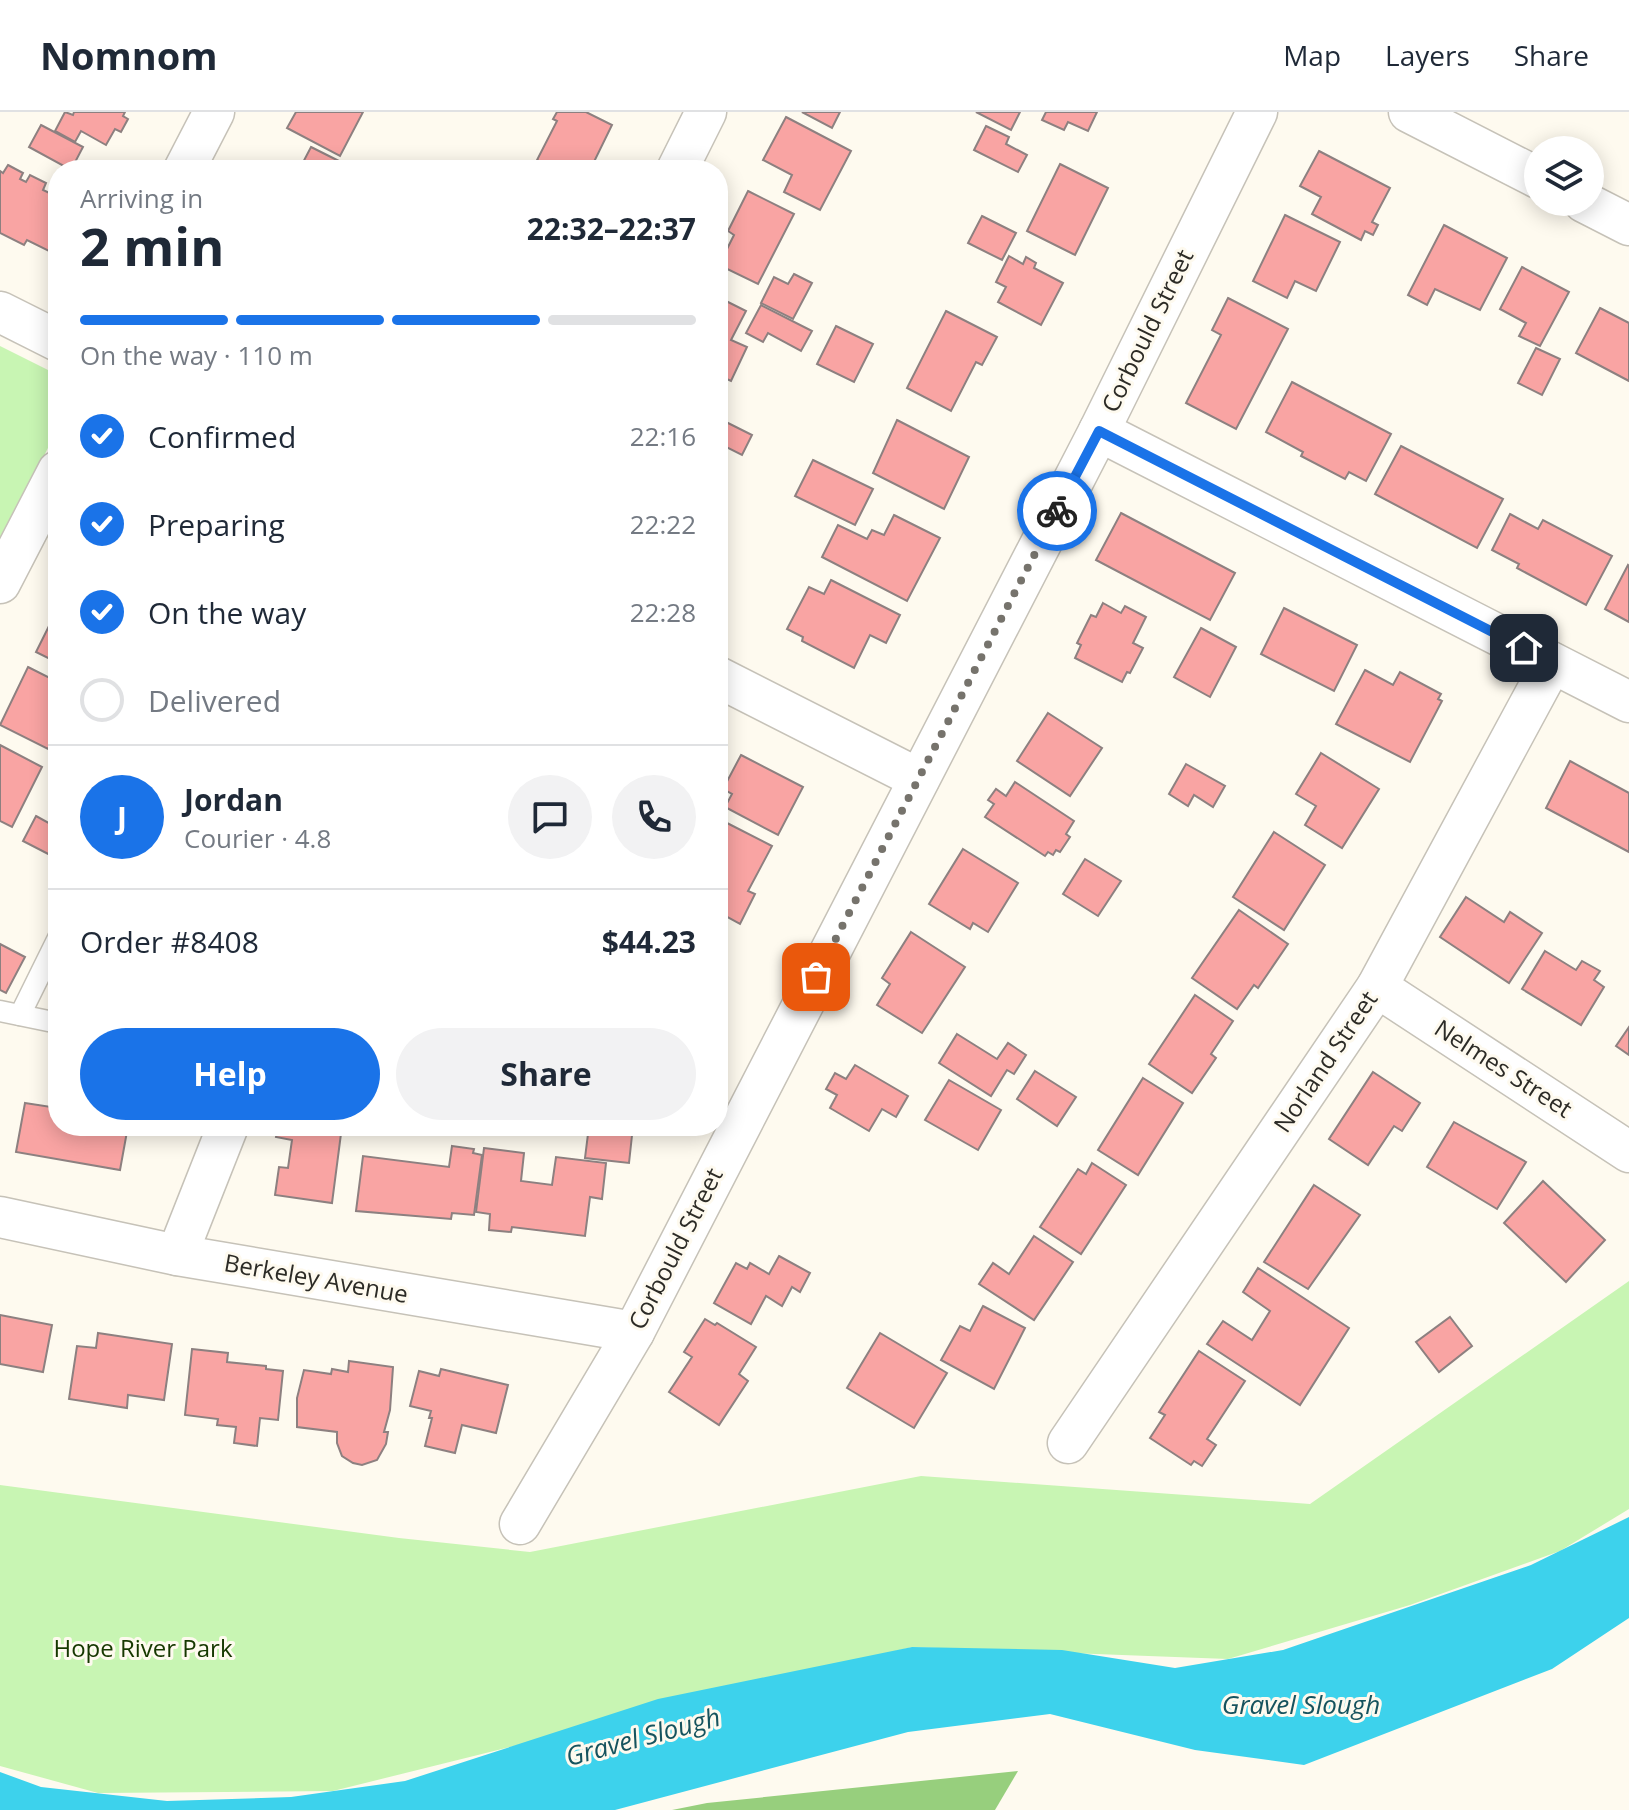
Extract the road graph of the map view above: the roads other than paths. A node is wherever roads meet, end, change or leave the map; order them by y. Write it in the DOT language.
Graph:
graph roads {
  1 [pos="214,112"];
  2 [pos="706,112"];
  3 [pos="1257,112"];
  4 [pos="1409,112"];
  5 [pos="189,160"];
  6 [pos="682,160"];
  7 [pos="1524,171"];
  8 [pos="1604,212"];
  9 [pos="1629,225"];
  10 [pos="0,312"];
  11 [pos="48,336"];
  12 [pos="1099,431"];
  13 [pos="48,490"];
  14 [pos="0,583"];
  15 [pos="1552,663"];
  16 [pos="728,682"];
  17 [pos="1629,702"];
  18 [pos="919,779"];
  19 [pos="48,954"];
  20 [pos="1377,987"];
  21 [pos="10,1013"];
  22 [pos="48,1021"];
  23 [pos="730,1117"];
  24 [pos="224,1136"];
  25 [pos="722,1136"];
  26 [pos="1629,1152"];
  27 [pos="0,1217"];
  28 [pos="177,1255"];
  29 [pos="634,1332"];
  30 [pos="1068,1443"];
  31 [pos="520,1524"];
  1 -- 5 [label="street"];
  2 -- 6 [label="street"];
  3 -- 12 [label="street, Corbould Street"];
  4 -- 7 [label="street"];
  8 -- 9 [label="street"];
  10 -- 11 [label="street"];
  12 -- 15 [label="street"];
  12 -- 18 [label="street, Corbould Street"];
  13 -- 14 [label="street"];
  15 -- 17 [label="street"];
  15 -- 20 [label="street, Norland Street"];
  16 -- 18 [label="street"];
  18 -- 23 [label="street, Corbould Street"];
  19 -- 21 [label="lane"];
  20 -- 26 [label="street, Nelmes Street"];
  20 -- 30 [label="street, Norland Street"];
  21 -- 22 [label="lane"];
  24 -- 28 [label="street"];
  25 -- 29 [label="street, Corbould Street"];
  27 -- 28 [label="street, Berkeley Avenue"];
  28 -- 29 [label="street, Berkeley Avenue"];
  29 -- 31 [label="street, Corbould Street"];
}
